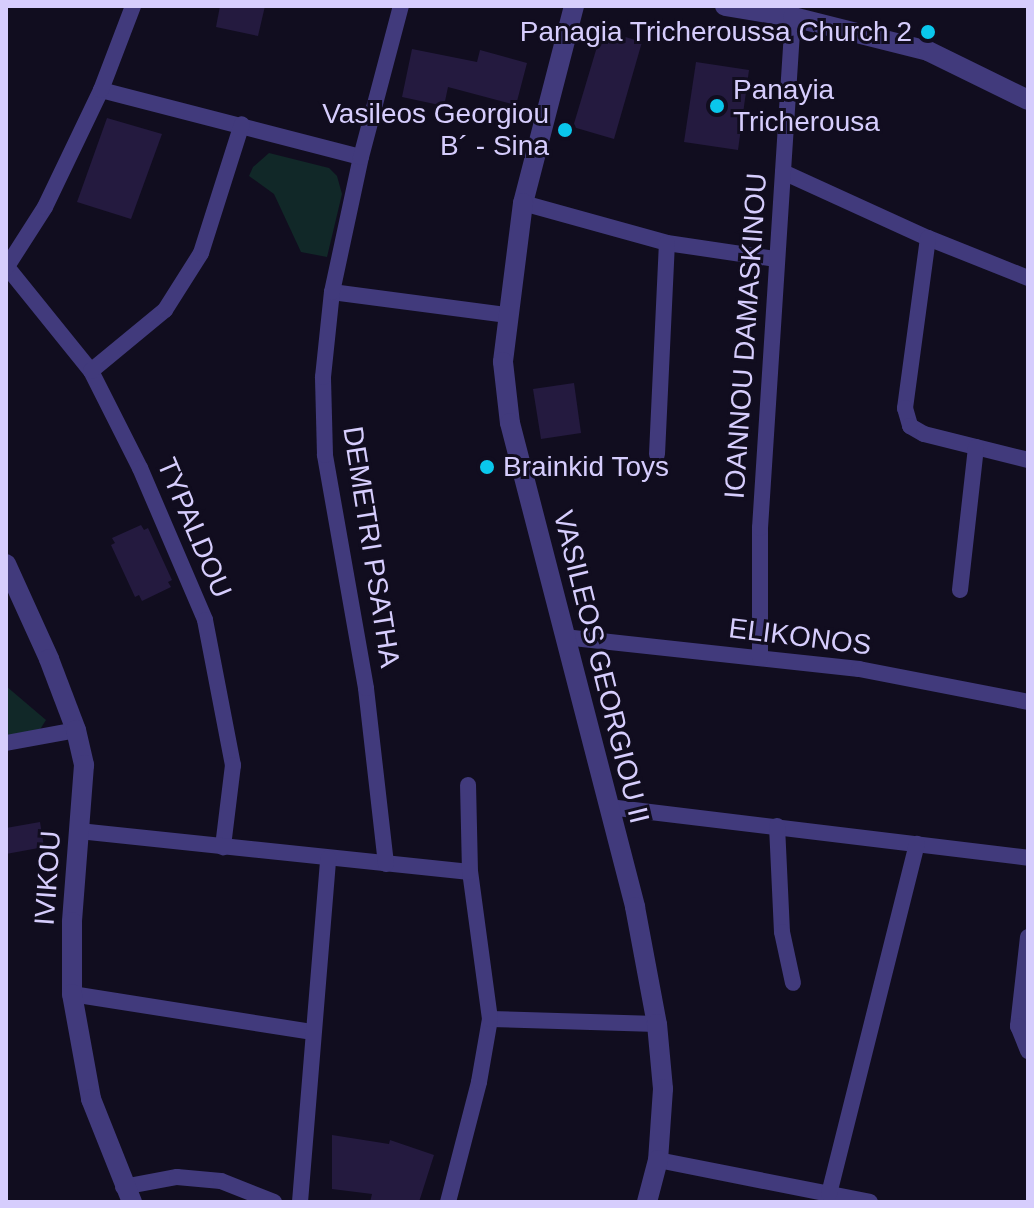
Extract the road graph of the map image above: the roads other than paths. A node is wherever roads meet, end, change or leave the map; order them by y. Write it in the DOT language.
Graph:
graph roads {
  1 [pos="133,6"];
  2 [pos="401,6"];
  3 [pos="574,6"];
  4 [pos="725,6"];
  5 [pos="793,17"];
  6 [pos="101,90"];
  7 [pos="1027,95"];
  8 [pos="242,124"];
  9 [pos="361,157"];
  10 [pos="783,172"];
  11 [pos="523,203"];
  12 [pos="928,238"];
  13 [pos="667,243"];
  14 [pos="775,259"];
  15 [pos="6,268"];
  16 [pos="1028,278"];
  17 [pos="332,292"];
  18 [pos="507,315"];
  19 [pos="91,371"];
  20 [pos="976,447"];
  21 [pos="657,454"];
  22 [pos="1028,460"];
  23 [pos="6,564"];
  24 [pos="960,590"];
  25 [pos="564,637"];
  26 [pos="760,658"];
  27 [pos="1028,702"];
  28 [pos="76,730"];
  29 [pos="6,743"];
  30 [pos="468,785"];
  31 [pos="609,807"];
  32 [pos="777,826"];
  33 [pos="79,831"];
  34 [pos="917,844"];
  35 [pos="223,847"];
  36 [pos="328,858"];
  37 [pos="1028,858"];
  38 [pos="386,864"];
  39 [pos="470,872"];
  40 [pos="1028,937"];
  41 [pos="793,983"];
  42 [pos="72,994"];
  43 [pos="490,1019"];
  44 [pos="657,1024"];
  45 [pos="313,1032"];
  46 [pos="1026,1050"];
  47 [pos="658,1160"];
  48 [pos="127,1194"];
  49 [pos="829,1194"];
  50 [pos="274,1202"];
  51 [pos="300,1202"];
  52 [pos="448,1202"];
  53 [pos="647,1202"];
  54 [pos="870,1202"];
  1 -- 6 [label="street"];
  2 -- 9 [label="street, DEMETRI PSATHA"];
  3 -- 11 [label="street, VASILEOS GEORGIOU II"];
  4 -- 5 [label="street"];
  5 -- 7 [label="street"];
  5 -- 10 [label="street, IOANNOU DAMASKINOU"];
  6 -- 8 [label="street"];
  6 -- 15 [label="street"];
  8 -- 9 [label="street"];
  8 -- 19 [label="street"];
  9 -- 17 [label="street, DEMETRI PSATHA"];
  10 -- 12 [label="street"];
  10 -- 14 [label="street, IOANNOU DAMASKINOU"];
  11 -- 13 [label="street"];
  11 -- 18 [label="street, VASILEOS GEORGIOU II"];
  12 -- 16 [label="street"];
  12 -- 20 [label="street"];
  13 -- 14 [label="street"];
  13 -- 21 [label="street"];
  14 -- 26 [label="street, IOANNOU DAMASKINOU"];
  15 -- 19 [label="street, TYPALDOU"];
  17 -- 18 [label="street"];
  17 -- 38 [label="street, DEMETRI PSATHA"];
  18 -- 25 [label="street, VASILEOS GEORGIOU II"];
  19 -- 35 [label="street, TYPALDOU"];
  20 -- 22 [label="street"];
  20 -- 24 [label="street"];
  23 -- 28 [label="street, IVIKOU"];
  25 -- 26 [label="street, ELIKONOS"];
  25 -- 31 [label="street, VASILEOS GEORGIOU II"];
  26 -- 27 [label="street, ELIKONOS"];
  28 -- 29 [label="street"];
  28 -- 33 [label="street, IVIKOU"];
  30 -- 39 [label="street"];
  31 -- 32 [label="street"];
  31 -- 44 [label="street, VASILEOS GEORGIOU II"];
  32 -- 34 [label="street"];
  32 -- 41 [label="street"];
  33 -- 35 [label="street"];
  33 -- 42 [label="street, IVIKOU"];
  34 -- 37 [label="street"];
  34 -- 49 [label="street"];
  35 -- 36 [label="street"];
  36 -- 38 [label="street"];
  36 -- 45 [label="street"];
  38 -- 39 [label="street"];
  39 -- 43 [label="street"];
  40 -- 46 [label="street"];
  42 -- 45 [label="street"];
  42 -- 48 [label="street, IVIKOU"];
  43 -- 44 [label="street"];
  43 -- 52 [label="street"];
  44 -- 47 [label="street, VASILEOS GEORGIOU II"];
  45 -- 51 [label="street"];
  47 -- 49 [label="street"];
  47 -- 53 [label="street, VASILEOS GEORGIOU II"];
  48 -- 50 [label="street"];
  49 -- 54 [label="street"];
}
